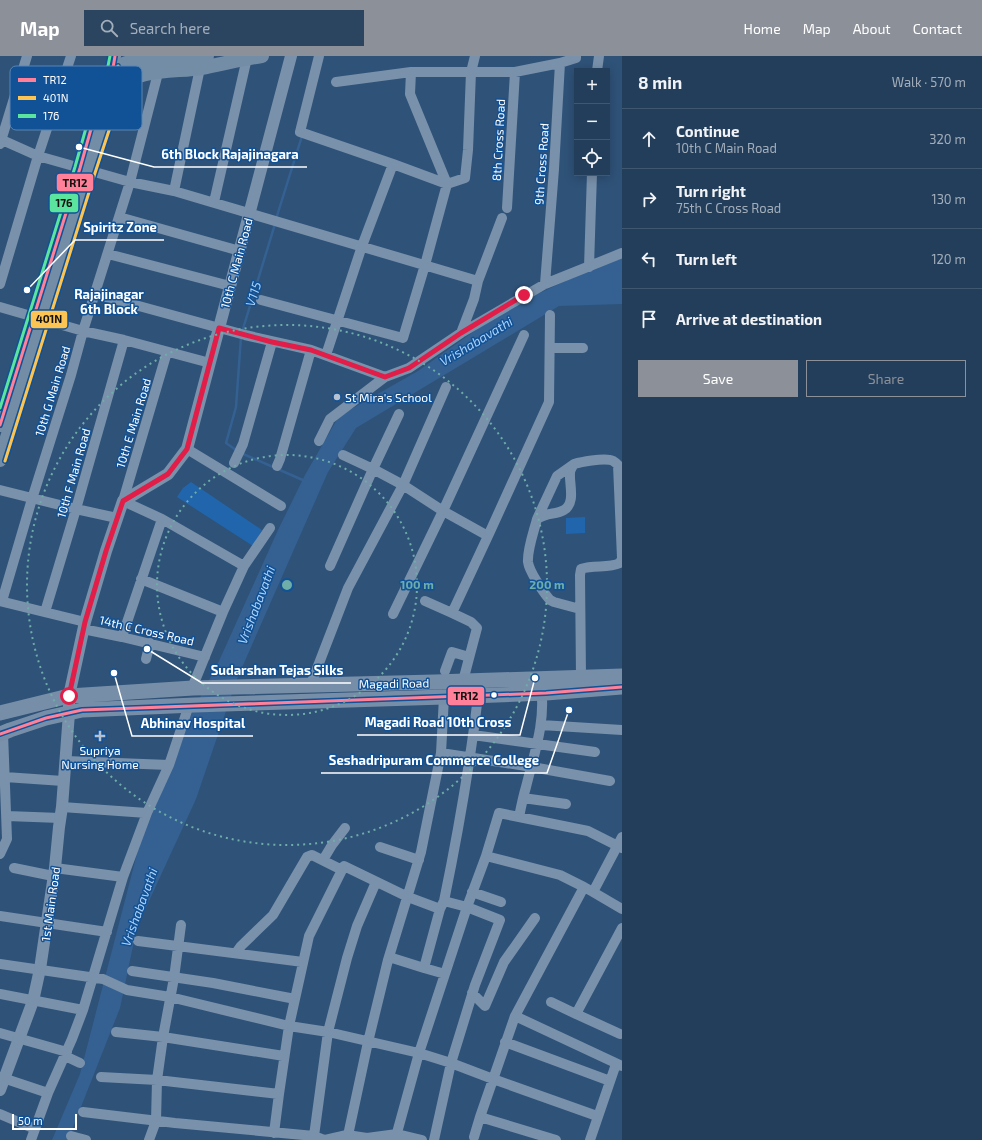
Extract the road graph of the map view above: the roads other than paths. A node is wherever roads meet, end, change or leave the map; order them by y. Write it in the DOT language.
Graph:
graph roads {
  1 [pos="27,56"];
  2 [pos="71,56"];
  3 [pos="262,56"];
  4 [pos="291,56"];
  5 [pos="319,56"];
  6 [pos="475,56"];
  7 [pos="576,56"];
  8 [pos="599,56"];
  9 [pos="247,58"];
  10 [pos="114,62"];
  11 [pos="204,62"];
  12 [pos="560,63"];
  13 [pos="24,66"];
  14 [pos="68,66"];
  15 [pos="597,68"];
  16 [pos="158,72"];
  17 [pos="411,72"];
  18 [pos="471,72"];
  19 [pos="514,72"];
  20 [pos="142,75"];
  21 [pos="336,82"];
  22 [pos="10,110"];
  23 [pos="47,130"];
  24 [pos="94,130"];
  25 [pos="101,130"];
  26 [pos="0,141"];
  27 [pos="38,156"];
  28 [pos="393,164"];
  29 [pos="85,169"];
  30 [pos="592,176"];
  31 [pos="130,182"];
  32 [pos="447,184"];
  33 [pos="174,191"];
  34 [pos="214,202"];
  35 [pos="508,208"];
  36 [pos="250,213"];
  37 [pos="120,217"];
  38 [pos="502,218"];
  39 [pos="362,246"];
  40 [pos="240,251"];
  41 [pos="622,253"];
  42 [pos="108,254"];
  43 [pos="425,265"];
  44 [pos="589,267"];
  45 [pos="478,281"];
  46 [pos="0,284"];
  47 [pos="545,284"];
  48 [pos="230,286"];
  49 [pos="95,294"];
  50 [pos="261,300"];
  51 [pos="0,307"];
  52 [pos="550,315"];
  53 [pos="38,318"];
  54 [pos="338,319"];
  55 [pos="219,328"];
  56 [pos="83,331"];
  57 [pos="461,333"];
  58 [pos="524,335"];
  59 [pos="124,340"];
  60 [pos="272,342"];
  61 [pos="550,348"];
  62 [pos="583,348"];
  63 [pos="311,350"];
  64 [pos="167,352"];
  65 [pos="326,355"];
  66 [pos="210,364"];
  67 [pos="385,377"];
  68 [pos="446,387"];
  69 [pos="399,414"];
  70 [pos="0,425"];
  71 [pos="319,441"];
  72 [pos="187,449"];
  73 [pos="238,455"];
  74 [pos="343,455"];
  75 [pos="0,460"];
  76 [pos="574,464"];
  77 [pos="277,466"];
  78 [pos="373,469"];
  79 [pos="403,485"];
  80 [pos="0,490"];
  81 [pos="32,499"];
  82 [pos="123,501"];
  83 [pos="281,506"];
  84 [pos="76,509"];
  85 [pos="443,511"];
  86 [pos="117,518"];
  87 [pos="162,519"];
  88 [pos="537,519"];
  89 [pos="270,528"];
  90 [pos="488,536"];
  91 [pos="244,566"];
  92 [pos="330,566"];
  93 [pos="141,579"];
  94 [pos="1,601"];
  95 [pos="424,601"];
  96 [pos="580,609"];
  97 [pos="45,612"];
  98 [pos="223,612"];
  99 [pos="393,614"];
  100 [pos="452,614"];
  101 [pos="84,625"];
  102 [pos="122,637"];
  103 [pos="150,643"];
  104 [pos="205,657"];
  105 [pos="469,657"];
  106 [pos="146,659"];
  107 [pos="445,671"];
  108 [pos="622,676"];
  109 [pos="581,677"];
  110 [pos="463,681"];
  111 [pos="311,684"];
  112 [pos="541,686"];
  113 [pos="622,687"];
  114 [pos="196,688"];
  115 [pos="69,696"];
  116 [pos="478,696"];
  117 [pos="444,697"];
  118 [pos="193,705"];
  119 [pos="0,713"];
  120 [pos="69,713"];
  121 [pos="541,725"];
  122 [pos="622,730"];
  123 [pos="1,733"];
  124 [pos="473,735"];
  125 [pos="538,744"];
  126 [pos="596,752"];
  127 [pos="441,753"];
  128 [pos="470,757"];
  129 [pos="66,761"];
  130 [pos="169,765"];
  131 [pos="532,767"];
  132 [pos="5,777"];
  133 [pos="63,781"];
  134 [pos="610,781"];
  135 [pos="523,798"];
  136 [pos="566,804"];
  137 [pos="61,812"];
  138 [pos="146,813"];
  139 [pos="7,816"];
  140 [pos="519,817"];
  141 [pos="345,828"];
  142 [pos="621,843"];
  143 [pos="380,847"];
  144 [pos="0,854"];
  145 [pos="486,856"];
  146 [pos="323,860"];
  147 [pos="419,860"];
  148 [pos="14,868"];
  149 [pos="342,870"];
  150 [pos="54,872"];
  151 [pos="123,877"];
  152 [pos="376,882"];
  153 [pos="588,889"];
  154 [pos="472,892"];
  155 [pos="408,897"];
  156 [pos="501,902"];
  157 [pos="620,904"];
  158 [pos="442,905"];
  159 [pos="467,907"];
  160 [pos="0,916"];
  161 [pos="536,918"];
  162 [pos="47,923"];
  163 [pos="181,925"];
  164 [pos="622,928"];
  165 [pos="107,932"];
  166 [pos="138,941"];
  167 [pos="179,947"];
  168 [pos="236,953"];
  169 [pos="389,957"];
  170 [pos="303,962"];
  171 [pos="0,964"];
  172 [pos="424,968"];
  173 [pos="40,970"];
  174 [pos="132,971"];
  175 [pos="445,974"];
  176 [pos="97,978"];
  177 [pos="174,978"];
  178 [pos="472,993"];
  179 [pos="0,994"];
  180 [pos="170,997"];
  181 [pos="295,999"];
  182 [pos="33,1001"];
  183 [pos="551,1002"];
  184 [pos="83,1010"];
  185 [pos="576,1014"];
  186 [pos="514,1016"];
  187 [pos="289,1026"];
  188 [pos="116,1032"];
  189 [pos="328,1032"];
  190 [pos="0,1033"];
  191 [pos="621,1033"];
  192 [pos="163,1036"];
  193 [pos="19,1039"];
  194 [pos="368,1042"];
  195 [pos="505,1042"];
  196 [pos="419,1053"];
  197 [pos="66,1054"];
  198 [pos="284,1056"];
  199 [pos="80,1063"];
  200 [pos="451,1063"];
  201 [pos="619,1065"];
  202 [pos="2,1077"];
  203 [pos="101,1077"];
  204 [pos="157,1080"];
  205 [pos="493,1080"];
  206 [pos="610,1081"];
  207 [pos="0,1090"];
  208 [pos="48,1093"];
  209 [pos="280,1094"];
  210 [pos="83,1112"];
  211 [pos="0,1114"];
  212 [pos="598,1116"];
  213 [pos="480,1117"];
  214 [pos="156,1121"];
  215 [pos="35,1129"];
  216 [pos="274,1133"];
  217 [pos="71,1136"];
  218 [pos="314,1136"];
  219 [pos="396,1137"];
  220 [pos="474,1137"];
  221 [pos="347,1138"];
  222 [pos="31,1140"];
  223 [pos="86,1140"];
  224 [pos="148,1140"];
  225 [pos="324,1140"];
  226 [pos="422,1140"];
  227 [pos="434,1140"];
  228 [pos="556,1140"];
  229 [pos="590,1140"];
  1 -- 13 [label="street"];
  2 -- 14 [label="street"];
  3 -- 9 [label="main road"];
  4 -- 36 [label="street, 10th C Main Road"];
  5 -- 28 [label="street"];
  6 -- 18 [label="street"];
  7 -- 12 [label="street"];
  8 -- 15 [label="street"];
  9 -- 11 [label="main road"];
  9 -- 34 [label="street"];
  10 -- 11 [label="main road"];
  11 -- 16 [label="main road"];
  11 -- 33 [label="street"];
  12 -- 19 [label="street"];
  12 -- 47 [label="street, 9th Cross Road"];
  16 -- 20 [label="main road"];
  16 -- 31 [label="street, 10th G Main Road"];
  17 -- 18 [label="street"];
  17 -- 21 [label="street"];
  17 -- 32 [label="street"];
  18 -- 19 [label="street"];
  18 -- 32 [label="street"];
  19 -- 35 [label="street, 8th Cross Road"];
  22 -- 26 [label="street"];
  23 -- 27 [label="street"];
  24 -- 29 [label="main road"];
  25 -- 29 [label="main road"];
  26 -- 27 [label="street"];
  27 -- 29 [label="street"];
  27 -- 46 [label="street"];
  28 -- 32 [label="street"];
  28 -- 39 [label="street"];
  29 -- 31 [label="street"];
  29 -- 53 [label="main road"];
  30 -- 44 [label="street"];
  31 -- 33 [label="street"];
  31 -- 37 [label="street, 10th G Main Road"];
  32 -- 43 [label="street"];
  33 -- 34 [label="street"];
  34 -- 36 [label="street"];
  36 -- 39 [label="street"];
  36 -- 40 [label="street, 10th C Main Road"];
  37 -- 40 [label="street"];
  37 -- 42 [label="street, 10th G Main Road"];
  38 -- 45 [label="street"];
  39 -- 43 [label="street"];
  39 -- 54 [label="street"];
  40 -- 48 [label="street, 10th C Main Road"];
  41 -- 44 [label="street"];
  42 -- 48 [label="street"];
  42 -- 49 [label="street, 10th G Main Road"];
  43 -- 45 [label="street"];
  43 -- 54 [label="street"];
  44 -- 47 [label="street"];
  45 -- 57 [label="street"];
  47 -- 57 [label="street"];
  48 -- 55 [label="street, 10th C Main Road"];
  49 -- 55 [label="street"];
  49 -- 56 [label="street, 10th G Main Road"];
  50 -- 54 [label="street"];
  51 -- 53 [label="street"];
  52 -- 61 [label="street"];
  53 -- 56 [label="street"];
  53 -- 70 [label="main road"];
  53 -- 75 [label="main road"];
  54 -- 65 [label="street"];
  55 -- 60 [label="street"];
  55 -- 66 [label="street, 10th C Main Road"];
  56 -- 59 [label="street"];
  56 -- 81 [label="street, 10th G Main Road"];
  57 -- 67 [label="street"];
  58 -- 85 [label="street"];
  59 -- 64 [label="street"];
  59 -- 84 [label="street, 10th F Main Road"];
  60 -- 63 [label="street"];
  60 -- 73 [label="street"];
  61 -- 62 [label="street"];
  61 -- 90 [label="street"];
  63 -- 65 [label="street"];
  63 -- 77 [label="street"];
  64 -- 66 [label="street"];
  64 -- 82 [label="street, 10th E Main Road"];
  65 -- 67 [label="street"];
  66 -- 72 [label="street, 10th C Main Road"];
  67 -- 71 [label="street"];
  68 -- 79 [label="street"];
  69 -- 78 [label="street"];
  72 -- 82 [label="street, 10th C Main Road"];
  72 -- 83 [label="street"];
  74 -- 78 [label="street"];
  76 -- 88 [label="street"];
  76 -- 88 [label="street"];
  76 -- 96 [label="street"];
  78 -- 79 [label="street"];
  78 -- 92 [label="street"];
  79 -- 85 [label="street"];
  79 -- 111 [label="street"];
  80 -- 81 [label="street"];
  81 -- 84 [label="street"];
  81 -- 94 [label="street, 10th G Main Road"];
  82 -- 86 [label="street"];
  82 -- 87 [label="street"];
  84 -- 86 [label="street"];
  84 -- 97 [label="street, 10th F Main Road"];
  85 -- 90 [label="street"];
  85 -- 99 [label="street"];
  86 -- 101 [label="street"];
  87 -- 91 [label="street"];
  87 -- 93 [label="street"];
  88 -- 96 [label="street"];
  89 -- 91 [label="street"];
  90 -- 100 [label="street"];
  91 -- 98 [label="street"];
  93 -- 98 [label="street"];
  93 -- 102 [label="street"];
  94 -- 97 [label="street, 14th C Cross Road"];
  95 -- 100 [label="street"];
  96 -- 109 [label="street"];
  97 -- 101 [label="street, 14th C Cross Road"];
  98 -- 104 [label="street"];
  100 -- 105 [label="street"];
  101 -- 102 [label="street, 14th C Cross Road"];
  101 -- 115 [label="street"];
  102 -- 103 [label="street, 14th C Cross Road"];
  103 -- 104 [label="street, 14th C Cross Road"];
  103 -- 106 [label="street"];
  104 -- 114 [label="street"];
  105 -- 107 [label="street"];
  105 -- 110 [label="street"];
  108 -- 109 [label="main road, Magadi Road"];
  109 -- 112 [label="main road, Magadi Road"];
  110 -- 111 [label="main road, Magadi Road"];
  110 -- 112 [label="main road, Magadi Road"];
  111 -- 114 [label="main road, Magadi Road"];
  112 -- 113 [label="main road, Magadi Road"];
  112 -- 116 [label="main road, Magadi Road"];
  112 -- 121 [label="street"];
  114 -- 115 [label="main road, Magadi Road"];
  114 -- 118 [label="main road"];
  115 -- 119 [label="main road, Magadi Road"];
  115 -- 120 [label="street, 1st Main Road"];
  116 -- 117 [label="main road, Magadi Road"];
  116 -- 124 [label="street"];
  117 -- 118 [label="main road, Magadi Road"];
  117 -- 127 [label="street"];
  118 -- 120 [label="main road, Magadi Road"];
  118 -- 130 [label="street"];
  120 -- 123 [label="main road, Magadi Road"];
  120 -- 129 [label="street, 1st Main Road"];
  121 -- 122 [label="street"];
  121 -- 125 [label="street"];
  123 -- 132 [label="street"];
  124 -- 125 [label="street"];
  124 -- 128 [label="street"];
  125 -- 126 [label="street"];
  125 -- 131 [label="street"];
  127 -- 128 [label="street"];
  127 -- 147 [label="street"];
  128 -- 131 [label="street"];
  128 -- 158 [label="street"];
  129 -- 130 [label="street"];
  129 -- 133 [label="street, 1st Main Road"];
  130 -- 138 [label="street"];
  131 -- 134 [label="street"];
  131 -- 135 [label="street"];
  132 -- 133 [label="street"];
  132 -- 139 [label="street"];
  133 -- 137 [label="street, 1st Main Road"];
  135 -- 136 [label="street"];
  135 -- 140 [label="street"];
  137 -- 138 [label="street"];
  137 -- 139 [label="street"];
  137 -- 150 [label="street, 1st Main Road"];
  138 -- 151 [label="street"];
  139 -- 144 [label="street"];
  140 -- 142 [label="street"];
  140 -- 145 [label="street"];
  141 -- 146 [label="street"];
  142 -- 153 [label="street"];
  143 -- 147 [label="street"];
  145 -- 153 [label="street"];
  145 -- 154 [label="street"];
  146 -- 149 [label="street"];
  146 -- 168 [label="street"];
  147 -- 155 [label="street"];
  148 -- 150 [label="street"];
  149 -- 152 [label="street"];
  149 -- 170 [label="street"];
  150 -- 151 [label="street"];
  150 -- 162 [label="street, 1st Main Road"];
  151 -- 165 [label="street"];
  152 -- 155 [label="street"];
  152 -- 189 [label="street"];
  153 -- 157 [label="street"];
  153 -- 186 [label="street"];
  154 -- 156 [label="street"];
  154 -- 159 [label="street"];
  155 -- 158 [label="street"];
  155 -- 169 [label="street"];
  158 -- 159 [label="street"];
  158 -- 172 [label="street"];
  159 -- 175 [label="street"];
  159 -- 178 [label="street"];
  160 -- 162 [label="street"];
  161 -- 178 [label="street"];
  162 -- 165 [label="street"];
  162 -- 173 [label="street, 1st Main Road"];
  163 -- 167 [label="street"];
  164 -- 185 [label="street"];
  165 -- 176 [label="street"];
  166 -- 167 [label="street"];
  167 -- 168 [label="street"];
  167 -- 177 [label="street"];
  168 -- 170 [label="street"];
  169 -- 172 [label="street"];
  169 -- 194 [label="street"];
  170 -- 181 [label="street"];
  171 -- 173 [label="street"];
  172 -- 175 [label="street"];
  173 -- 176 [label="street"];
  173 -- 182 [label="street, 1st Main Road"];
  174 -- 177 [label="street"];
  175 -- 196 [label="street"];
  176 -- 180 [label="street"];
  176 -- 184 [label="street"];
  177 -- 180 [label="street"];
  177 -- 181 [label="street"];
  178 -- 200 [label="street"];
  179 -- 182 [label="street"];
  180 -- 187 [label="street"];
  180 -- 192 [label="street"];
  181 -- 187 [label="street"];
  182 -- 184 [label="street"];
  182 -- 193 [label="street, 1st Main Road"];
  183 -- 185 [label="street"];
  184 -- 197 [label="street"];
  185 -- 191 [label="street"];
  186 -- 195 [label="street"];
  186 -- 201 [label="street"];
  187 -- 189 [label="street"];
  187 -- 198 [label="street"];
  188 -- 192 [label="street"];
  189 -- 194 [label="street"];
  189 -- 218 [label="street"];
  190 -- 193 [label="street"];
  192 -- 198 [label="street"];
  192 -- 204 [label="street"];
  193 -- 197 [label="street"];
  193 -- 202 [label="street, 1st Main Road"];
  194 -- 196 [label="street"];
  194 -- 221 [label="street"];
  195 -- 205 [label="street"];
  195 -- 206 [label="street"];
  196 -- 200 [label="street"];
  196 -- 219 [label="street"];
  197 -- 199 [label="street"];
  197 -- 208 [label="street"];
  198 -- 209 [label="street"];
  200 -- 205 [label="street"];
  200 -- 227 [label="street"];
  201 -- 206 [label="street"];
  202 -- 207 [label="street, 1st Main Road"];
  202 -- 208 [label="street"];
  203 -- 204 [label="street"];
  204 -- 209 [label="street"];
  204 -- 214 [label="street"];
  205 -- 212 [label="street"];
  205 -- 213 [label="street"];
  206 -- 212 [label="street"];
  208 -- 215 [label="street"];
  209 -- 216 [label="street"];
  210 -- 214 [label="street"];
  211 -- 215 [label="street"];
  212 -- 229 [label="street"];
  213 -- 220 [label="street"];
  213 -- 228 [label="street"];
  214 -- 216 [label="street"];
  214 -- 224 [label="street"];
  215 -- 222 [label="street"];
  216 -- 218 [label="street"];
  217 -- 223 [label="street"];
  218 -- 225 [label="street"];
  219 -- 221 [label="street"];
  219 -- 226 [label="street"];
  221 -- 225 [label="street"];
}
